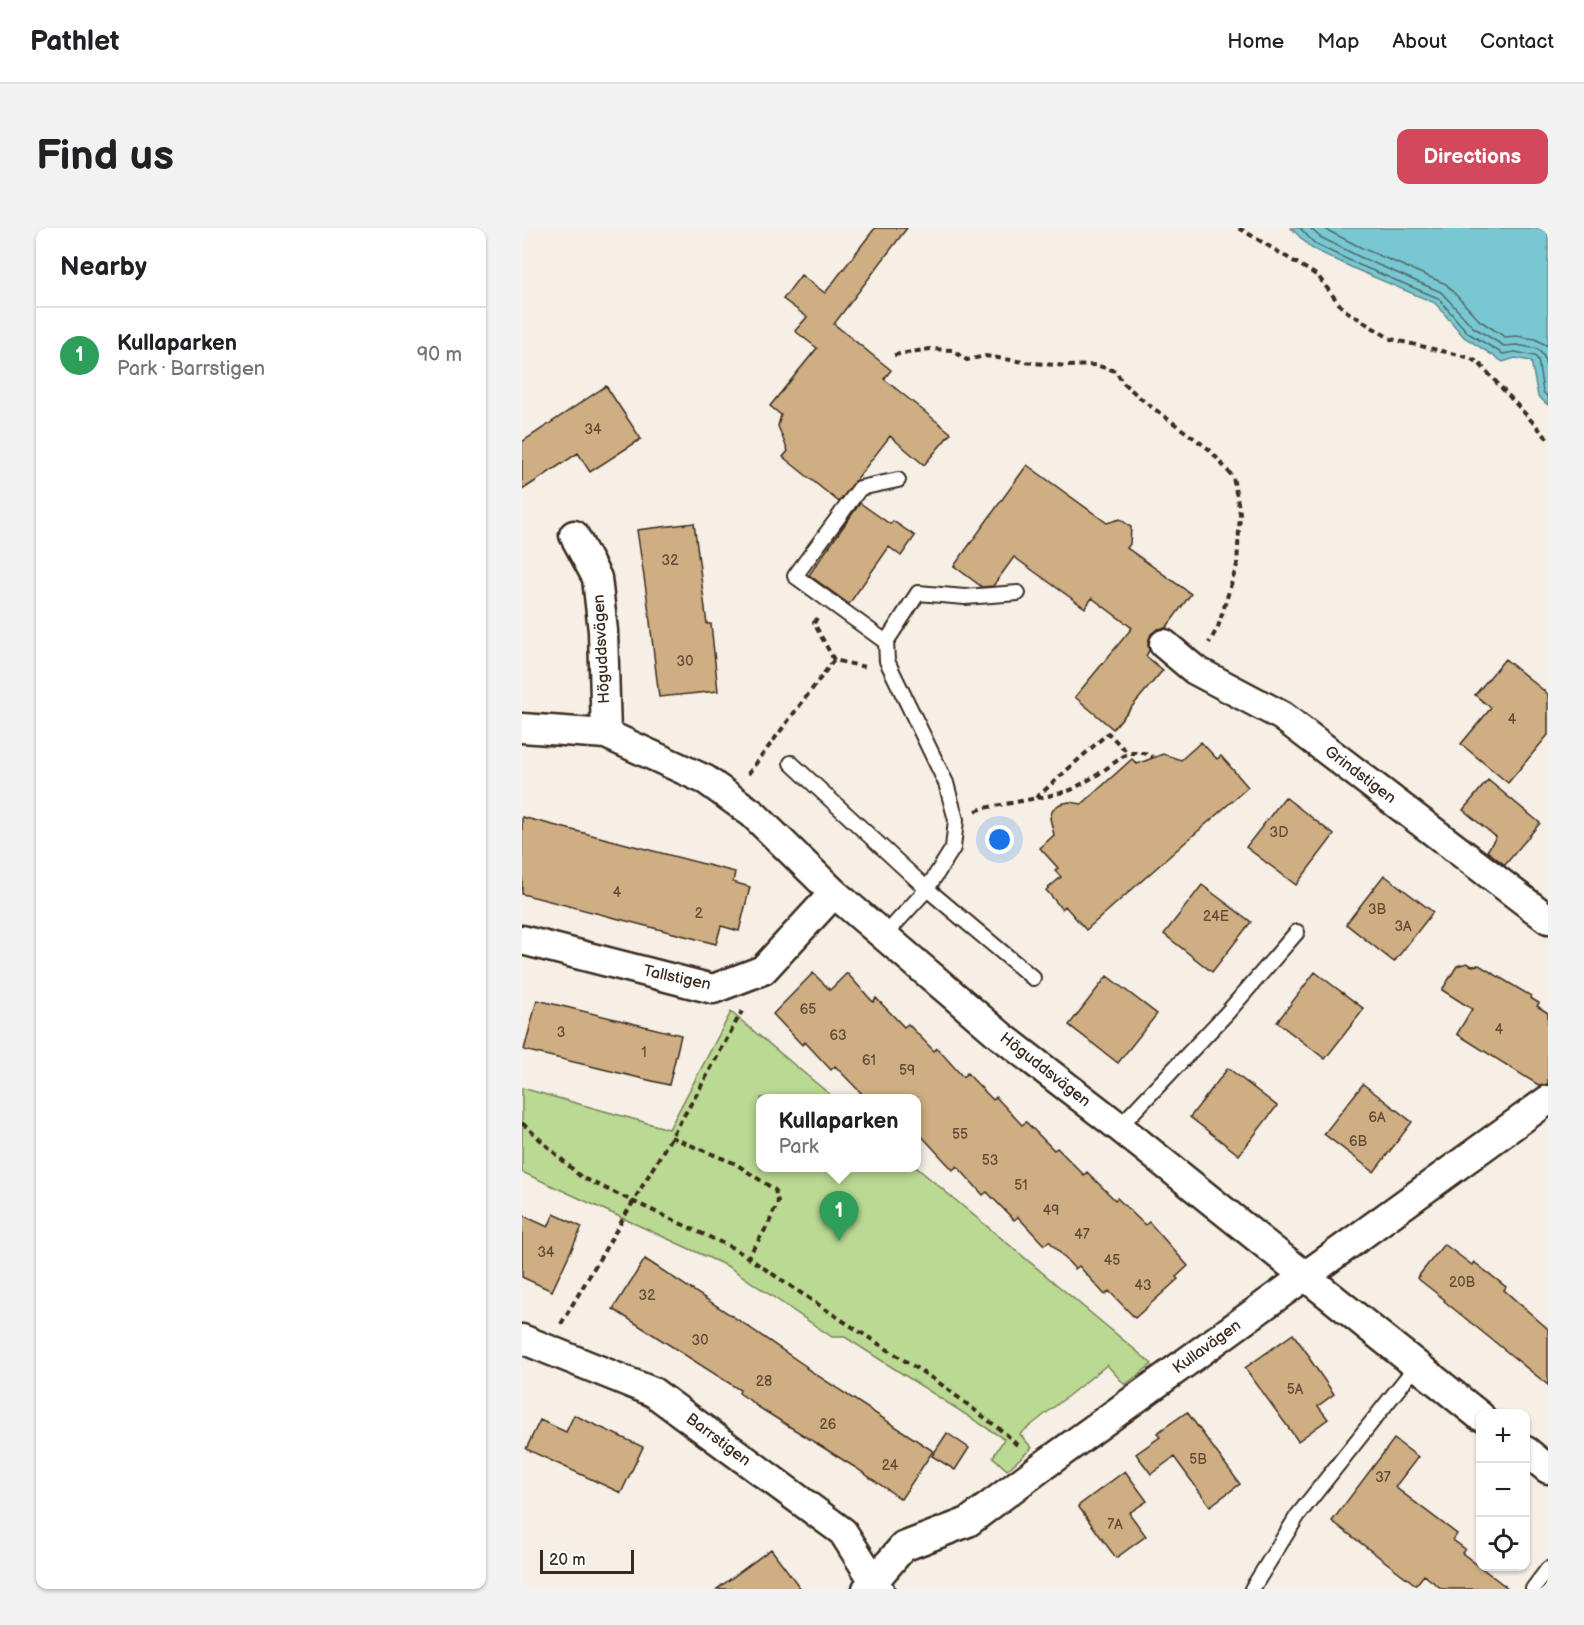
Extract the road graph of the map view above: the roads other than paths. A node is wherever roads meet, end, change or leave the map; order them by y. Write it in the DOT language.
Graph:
graph roads {
  1 [pos="898,480"];
  2 [pos="574,535"];
  3 [pos="1018,593"];
  4 [pos="886,642"];
  5 [pos="1164,644"];
  6 [pos="522,728"];
  7 [pos="606,734"];
  8 [pos="791,763"];
  9 [pos="927,889"];
  10 [pos="834,893"];
  11 [pos="1548,919"];
  12 [pos="1297,932"];
  13 [pos="884,936"];
  14 [pos="522,940"];
  15 [pos="1033,978"];
  16 [pos="1548,1100"];
  17 [pos="1119,1127"];
  18 [pos="1305,1276"];
  19 [pos="522,1339"];
  20 [pos="1417,1365"];
  21 [pos="1476,1413"];
  22 [pos="1530,1454"];
  23 [pos="1548,1469"];
  24 [pos="1548,1569"];
  25 [pos="873,1586"];
  26 [pos="1252,1589"];
  27 [pos="1533,1589"];
  1 -- 4 [label="lane"];
  2 -- 7 [label="street, Höguddsvägen"];
  3 -- 4 [label="lane"];
  4 -- 9 [label="lane"];
  5 -- 11 [label="street, Grindstigen"];
  6 -- 7 [label="street, Höguddsvägen"];
  7 -- 10 [label="street, Höguddsvägen"];
  8 -- 9 [label="lane"];
  9 -- 13 [label="lane"];
  9 -- 15 [label="lane"];
  10 -- 13 [label="street, Höguddsvägen"];
  10 -- 14 [label="street, Tallstigen"];
  12 -- 17 [label="lane"];
  13 -- 17 [label="street, Höguddsvägen"];
  16 -- 18 [label="street, Kullavägen"];
  17 -- 18 [label="street, Höguddsvägen"];
  18 -- 20 [label="street, Höguddsvägen"];
  18 -- 25 [label="street, Kullavägen"];
  19 -- 25 [label="street, Barrstigen"];
  20 -- 21 [label="street, Höguddsvägen"];
  20 -- 26 [label="lane"];
  22 -- 23 [label="street"];
  24 -- 27 [label="lane"];
}
